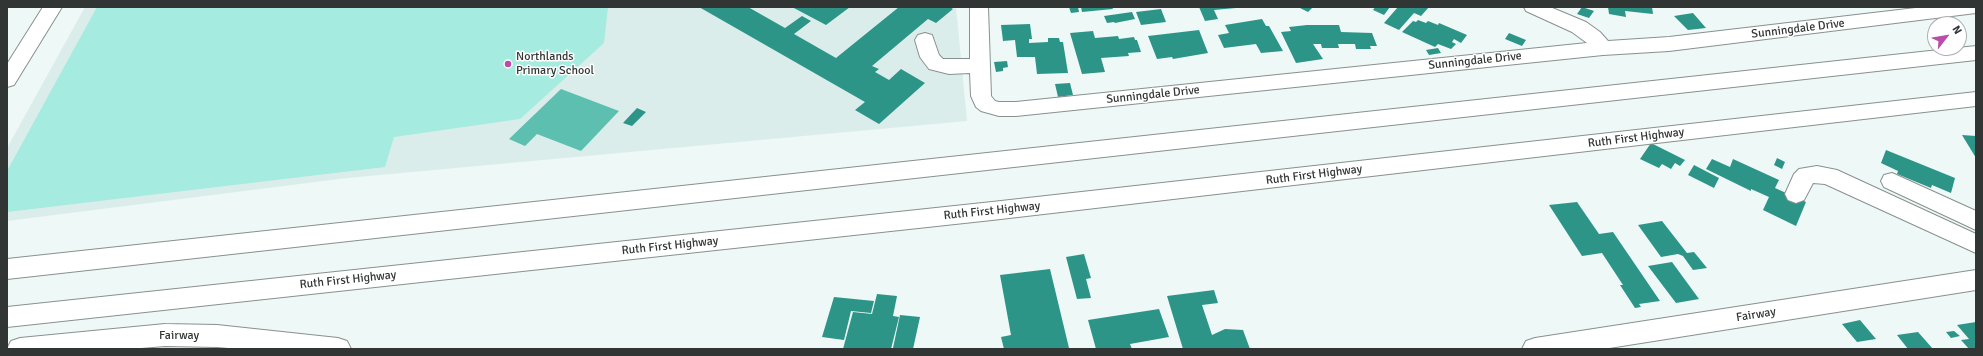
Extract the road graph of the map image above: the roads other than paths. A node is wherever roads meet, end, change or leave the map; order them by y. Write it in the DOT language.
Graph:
graph roads {
  1 [pos="53,7"];
  2 [pos="979,7"];
  3 [pos="1533,7"];
  4 [pos="1976,7"];
  5 [pos="925,40"];
  6 [pos="32,41"];
  7 [pos="1603,48"];
  8 [pos="7,52"];
  9 [pos="1976,52"];
  10 [pos="980,66"];
  11 [pos="7,80"];
  12 [pos="1976,99"];
  13 [pos="1892,181"];
  14 [pos="1796,194"];
  15 [pos="1976,221"];
  16 [pos="1976,244"];
  17 [pos="7,269"];
  18 [pos="1976,280"];
  19 [pos="7,317"];
  20 [pos="20,349"];
  21 [pos="338,349"];
  22 [pos="1535,349"];
  1 -- 6 [label="main road"];
  2 -- 10 [label="main road"];
  3 -- 7 [label="main road"];
  4 -- 7 [label="main road, Sunningdale Drive"];
  5 -- 10 [label="main road"];
  6 -- 8 [label="main road"];
  6 -- 11 [label="main road"];
  7 -- 10 [label="main road, Sunningdale Drive"];
  9 -- 17 [label="main road"];
  12 -- 19 [label="main road, Ruth First Highway"];
  13 -- 15 [label="main road"];
  14 -- 16 [label="main road"];
  18 -- 22 [label="main road, Fairway"];
  20 -- 21 [label="main road, Fairway"];
}
